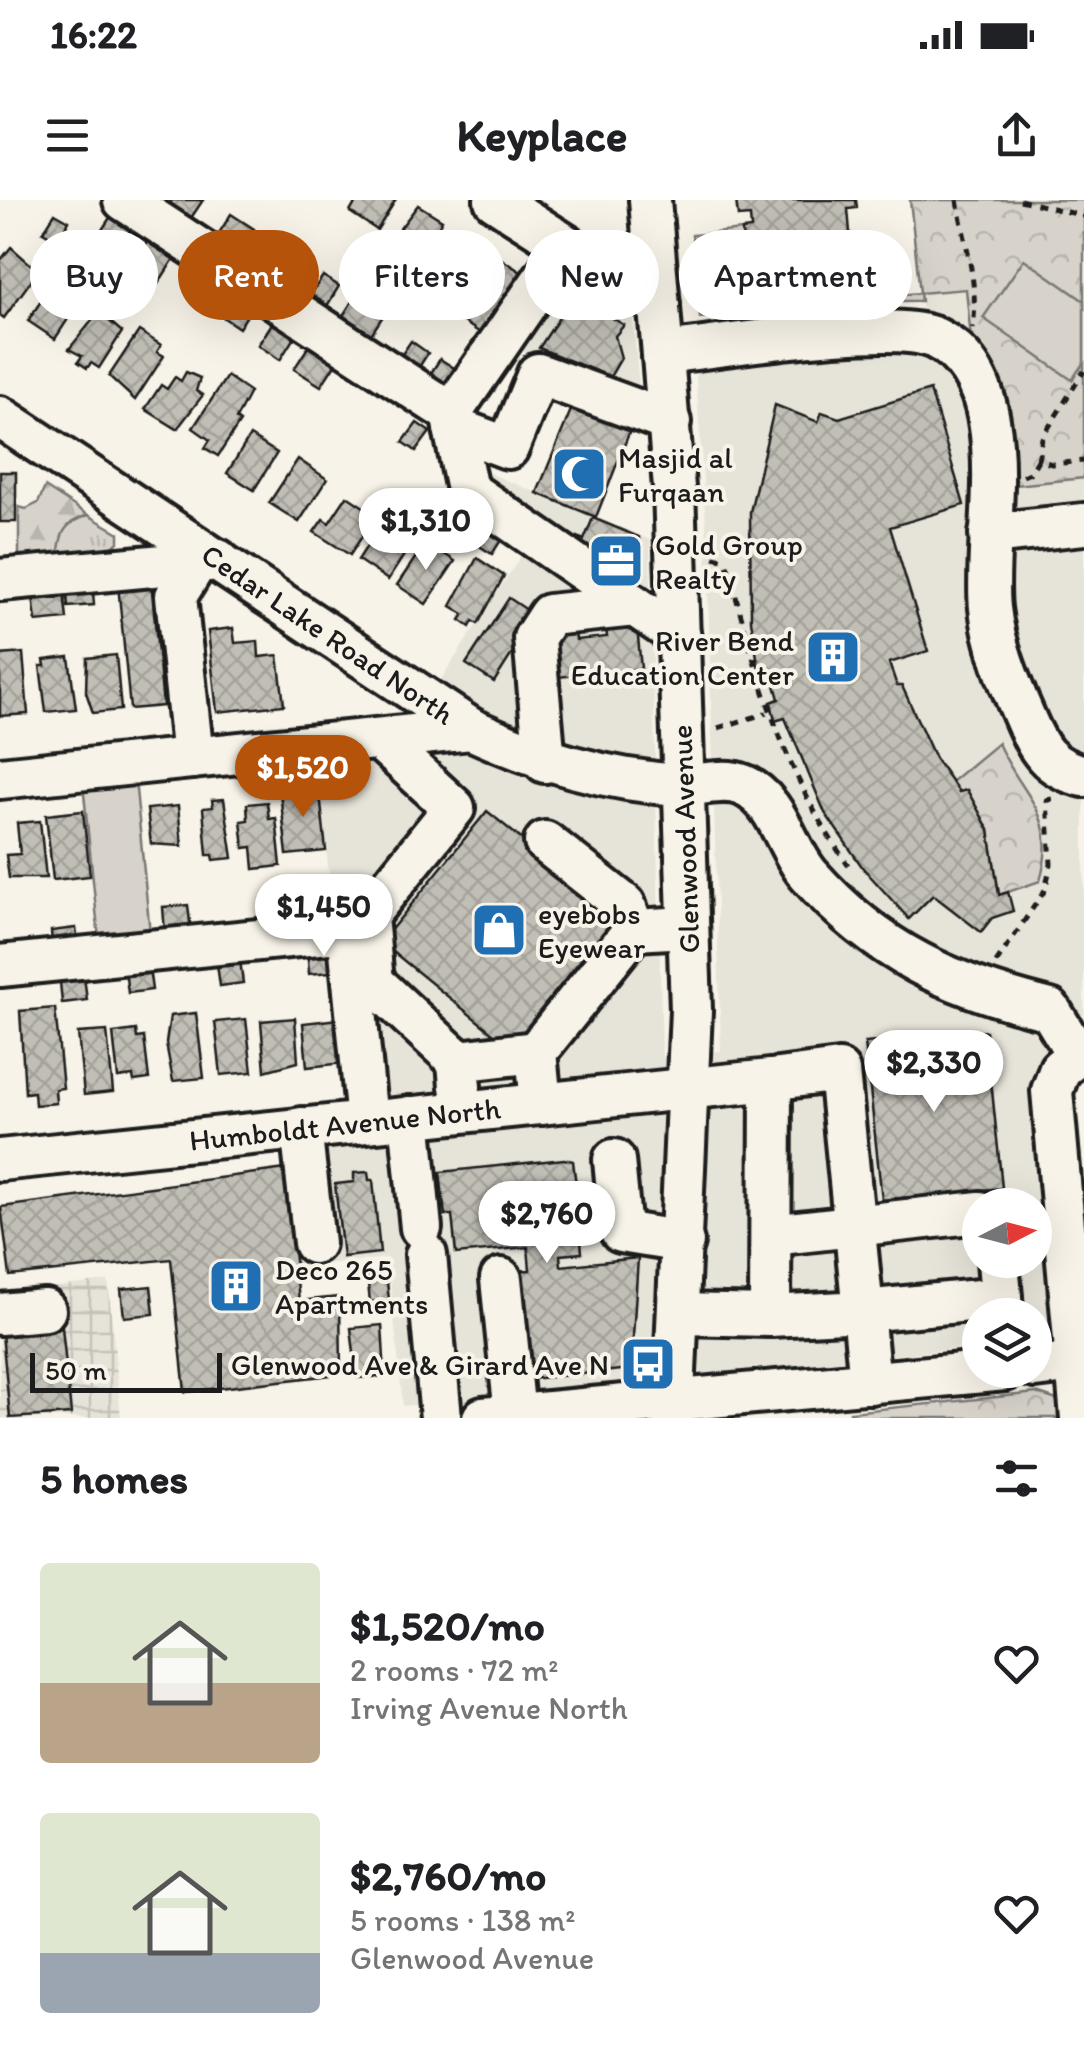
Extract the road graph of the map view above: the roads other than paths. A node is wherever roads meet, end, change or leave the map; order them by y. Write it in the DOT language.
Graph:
graph roads {
  1 [pos="124,200"];
  2 [pos="495,200"];
  3 [pos="650,200"];
  4 [pos="541,230"];
  5 [pos="660,305"];
  6 [pos="525,309"];
  7 [pos="664,353"];
  8 [pos="0,418"];
  9 [pos="453,420"];
  10 [pos="670,422"];
  11 [pos="1084,524"];
  12 [pos="990,534"];
  13 [pos="208,561"];
  14 [pos="0,580"];
  15 [pos="636,606"];
  16 [pos="680,636"];
  17 [pos="470,730"];
  18 [pos="380,739"];
  19 [pos="193,758"];
  20 [pos="545,762"];
  21 [pos="0,778"];
  22 [pos="684,785"];
  23 [pos="1071,787"];
  24 [pos="545,842"];
  25 [pos="688,927"];
  26 [pos="634,930"];
  27 [pos="0,966"];
  28 [pos="1080,1051"];
  29 [pos="536,1052"];
  30 [pos="458,1060"];
  31 [pos="771,1080"];
  32 [pos="690,1088"];
  33 [pos="541,1104"];
  34 [pos="462,1112"];
  35 [pos="410,1117"];
  36 [pos="367,1122"];
  37 [pos="301,1128"];
  38 [pos="0,1160"];
  39 [pos="614,1160"];
  40 [pos="962,1214"];
  41 [pos="854,1226"];
  42 [pos="771,1236"];
  43 [pos="684,1242"];
  44 [pos="314,1244"];
  45 [pos="501,1279"];
  46 [pos="1001,1291"];
  47 [pos="46,1310"];
  48 [pos="863,1311"];
  49 [pos="0,1314"];
  50 [pos="680,1314"];
  51 [pos="770,1316"];
  52 [pos="1080,1362"];
  53 [pos="1052,1365"];
  54 [pos="962,1374"];
  55 [pos="870,1383"];
  56 [pos="674,1409"];
  57 [pos="499,1416"];
  58 [pos="440,1418"];
  59 [pos="1081,1418"];
  1 -- 9 [label="street"];
  2 -- 4 [label="street"];
  3 -- 5 [label="street, Glenwood Avenue"];
  5 -- 7 [label="street, Glenwood Avenue"];
  6 -- 9 [label="street"];
  7 -- 10 [label="street, Glenwood Avenue"];
  7 -- 12 [label="street"];
  8 -- 13 [label="street, Cedar Lake Road North"];
  9 -- 10 [label="street"];
  9 -- 15 [label="street"];
  10 -- 16 [label="street, Glenwood Avenue"];
  11 -- 12 [label="street"];
  12 -- 23 [label="street"];
  13 -- 14 [label="street"];
  13 -- 17 [label="street, Cedar Lake Road North"];
  13 -- 19 [label="street"];
  15 -- 16 [label="street"];
  15 -- 20 [label="street"];
  16 -- 22 [label="street, Glenwood Avenue"];
  17 -- 18 [label="street"];
  17 -- 20 [label="street, Cedar Lake Road North"];
  18 -- 19 [label="street"];
  18 -- 30 [label="street"];
  19 -- 21 [label="street"];
  20 -- 22 [label="street, Cedar Lake Road North"];
  22 -- 25 [label="street, Glenwood Avenue"];
  22 -- 28 [label="street, Cedar Lake Road North"];
  24 -- 26 [label="street"];
  25 -- 26 [label="street"];
  25 -- 32 [label="street, Glenwood Avenue"];
  26 -- 29 [label="street"];
  27 -- 36 [label="street"];
  28 -- 52 [label="street"];
  29 -- 30 [label="street"];
  29 -- 33 [label="street"];
  30 -- 34 [label="street"];
  31 -- 32 [label="street, Humboldt Avenue North"];
  31 -- 41 [label="street, Humboldt Avenue North"];
  31 -- 42 [label="street"];
  32 -- 33 [label="street, Humboldt Avenue North"];
  32 -- 43 [label="street, Glenwood Avenue"];
  33 -- 34 [label="street, Humboldt Avenue North"];
  34 -- 35 [label="street, Humboldt Avenue North"];
  35 -- 36 [label="street, Humboldt Avenue North"];
  35 -- 58 [label="street"];
  36 -- 37 [label="street, Humboldt Avenue North"];
  37 -- 38 [label="street, Humboldt Avenue North"];
  37 -- 44 [label="street"];
  39 -- 43 [label="street"];
  40 -- 41 [label="street"];
  41 -- 42 [label="street"];
  41 -- 48 [label="street"];
  42 -- 51 [label="street"];
  43 -- 50 [label="street, Glenwood Avenue"];
  45 -- 57 [label="street"];
  46 -- 48 [label="street"];
  47 -- 49 [label="street"];
  48 -- 51 [label="street"];
  48 -- 55 [label="street"];
  50 -- 51 [label="street"];
  50 -- 56 [label="street, Glenwood Avenue"];
  52 -- 53 [label="street"];
  52 -- 59 [label="street"];
  54 -- 55 [label="street"];
  55 -- 56 [label="street"];
  56 -- 57 [label="street"];
}
